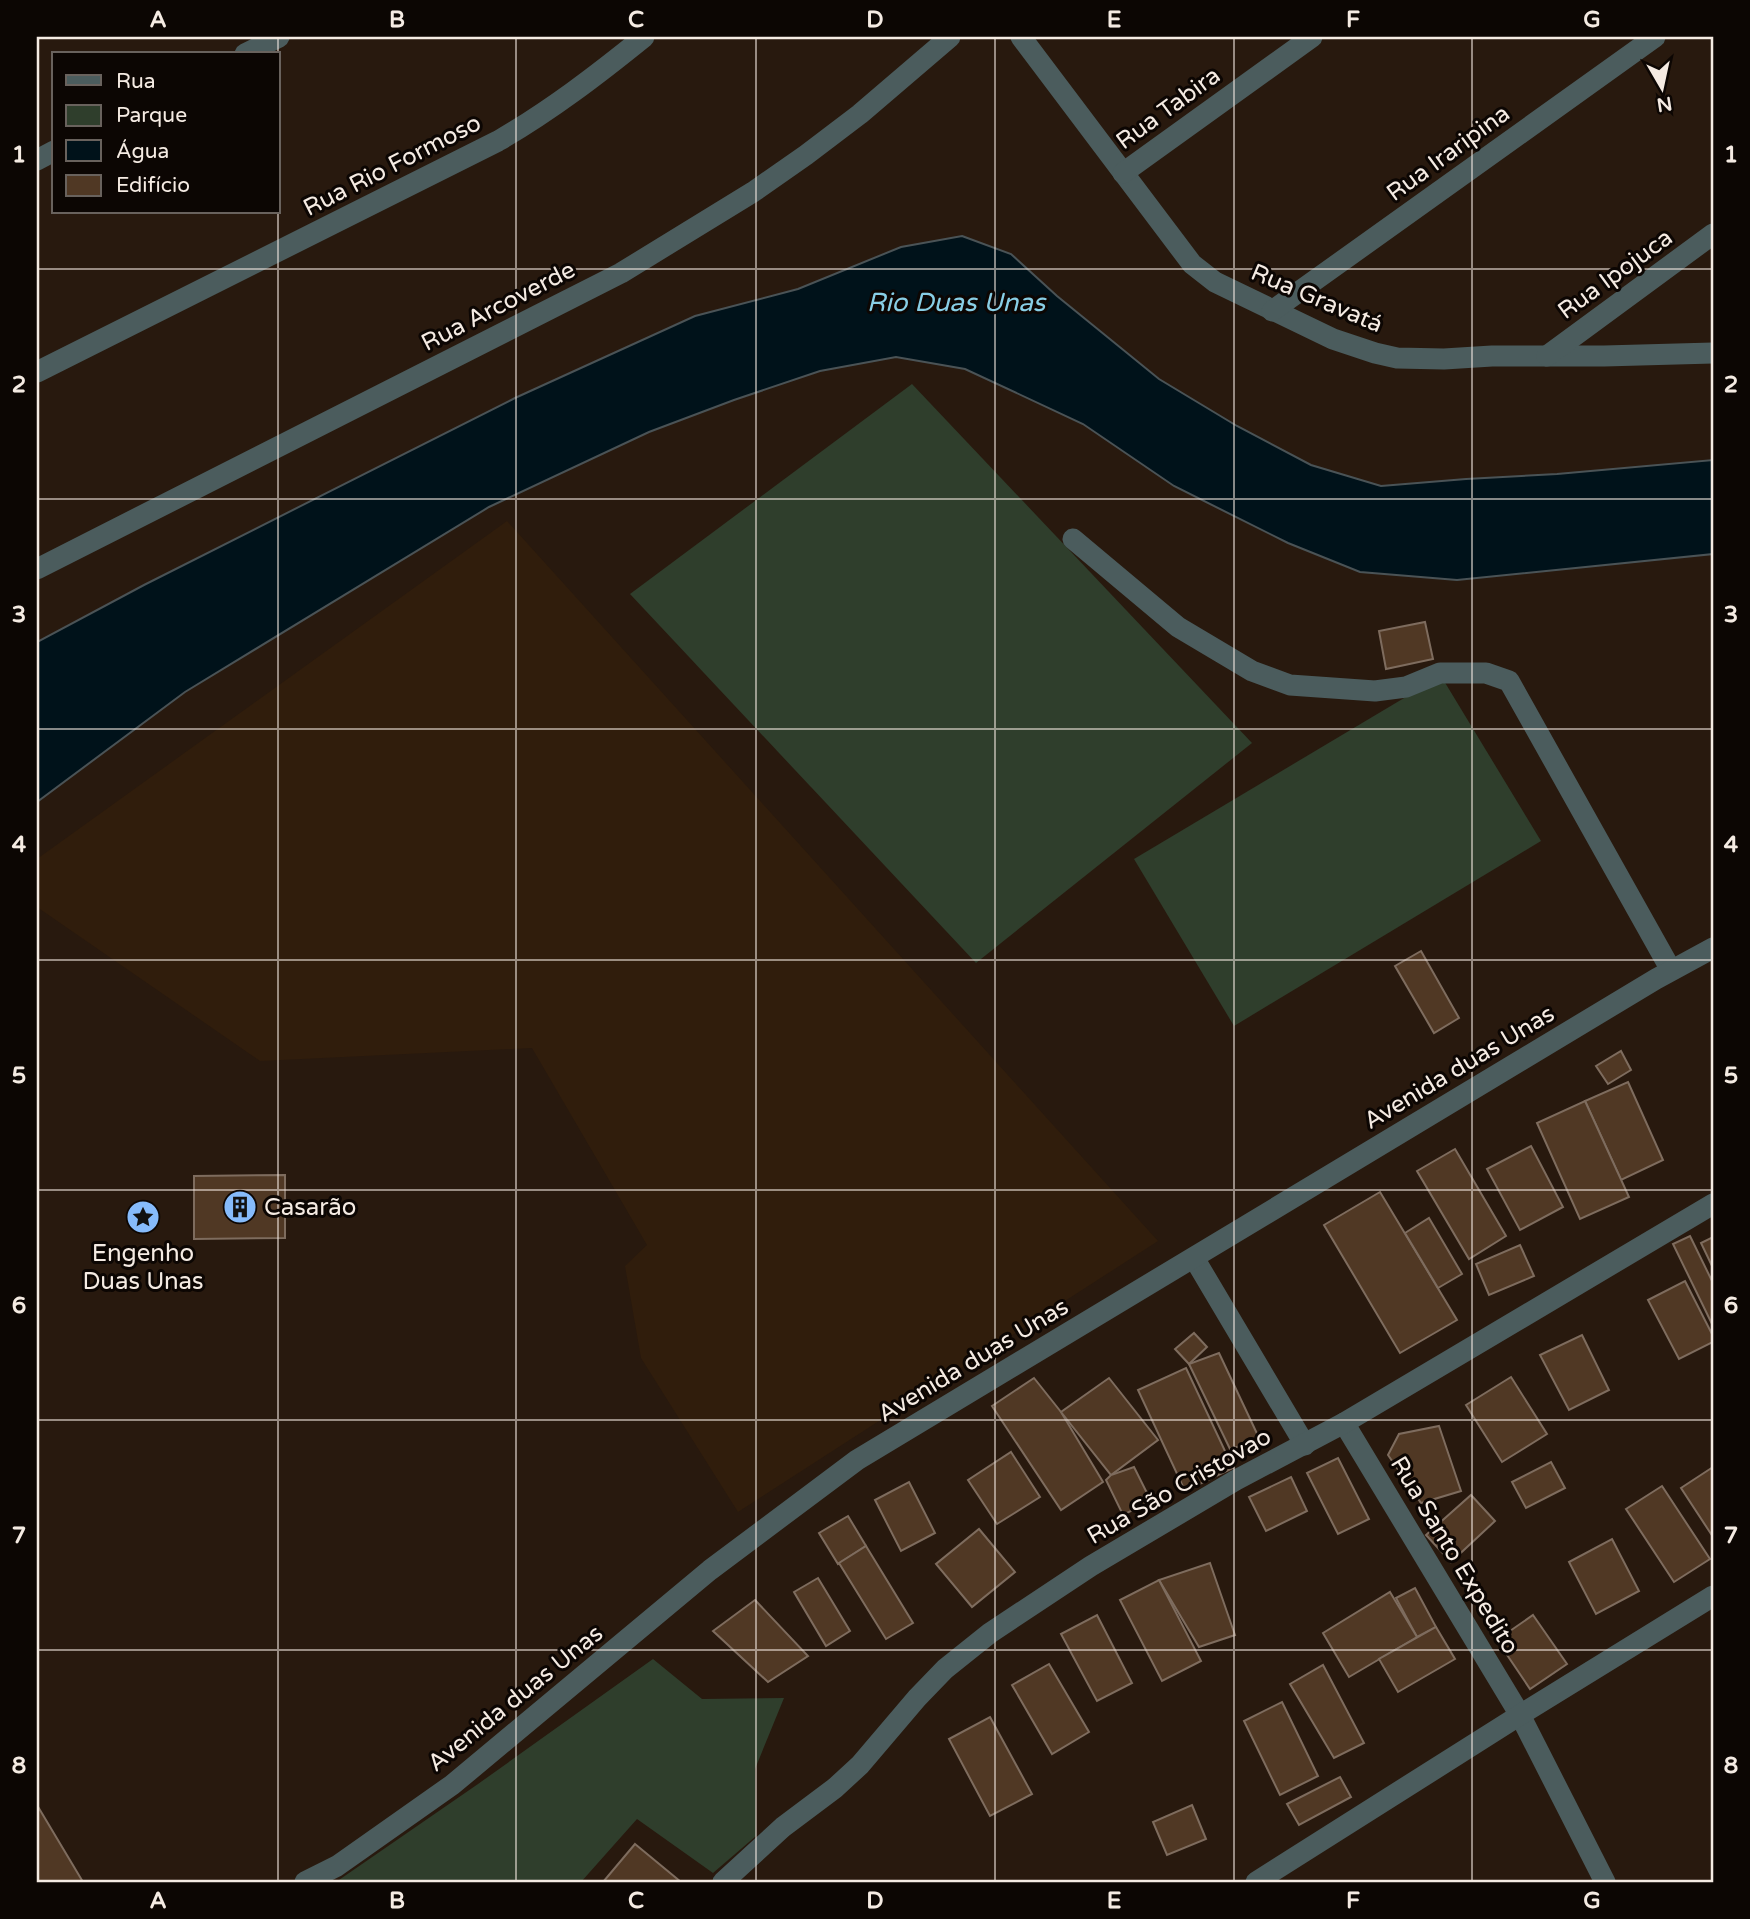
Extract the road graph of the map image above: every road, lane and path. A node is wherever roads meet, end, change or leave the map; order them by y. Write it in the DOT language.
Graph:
graph roads {
  1 [pos="279,37"];
  2 [pos="644,37"];
  3 [pos="950,37"];
  4 [pos="1021,37"];
  5 [pos="1312,37"];
  6 [pos="1655,37"];
  7 [pos="249,52"];
  8 [pos="1124,173"];
  9 [pos="1713,234"];
  10 [pos="1272,311"];
  11 [pos="1713,353"];
  12 [pos="1547,356"];
  13 [pos="37,372"];
  14 [pos="1073,539"];
  15 [pos="37,569"];
  16 [pos="1713,948"];
  17 [pos="1671,970"];
  18 [pos="1713,1204"];
  19 [pos="1194,1258"];
  20 [pos="1344,1423"];
  21 [pos="1305,1445"];
  22 [pos="1713,1596"];
  23 [pos="1520,1714"];
  24 [pos="305,1882"];
  25 [pos="723,1882"];
  26 [pos="1256,1882"];
  27 [pos="1605,1882"];
  1 -- 7 [label="street"];
  2 -- 13 [label="street, Rua Rio Formoso"];
  3 -- 15 [label="street, Rua Arcoverde"];
  4 -- 8 [label="street, Rua Gravatá"];
  5 -- 8 [label="street, Rua Tabira"];
  6 -- 10 [label="street, Rua Iraripina"];
  8 -- 10 [label="street, Rua Gravatá"];
  9 -- 12 [label="street, Rua Ipojuca"];
  10 -- 12 [label="street, Rua Gravatá"];
  11 -- 12 [label="street, Rua Gravatá"];
  14 -- 17 [label="street"];
  16 -- 17 [label="street, Avenida duas Unas"];
  17 -- 19 [label="street, Avenida duas Unas"];
  18 -- 20 [label="street, Rua São Cristovao"];
  19 -- 21 [label="street"];
  19 -- 24 [label="street, Avenida duas Unas"];
  20 -- 21 [label="street, Rua São Cristovao"];
  20 -- 23 [label="street, Rua Santo Expedito"];
  21 -- 25 [label="street, Rua São Cristovao"];
  22 -- 23 [label="street"];
  23 -- 26 [label="street"];
  23 -- 27 [label="street, Rua Santo Expedito"];
}
